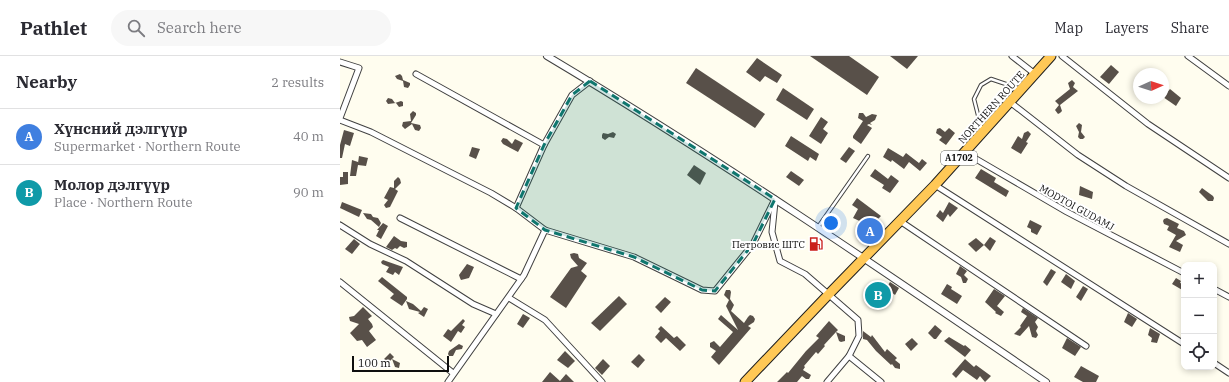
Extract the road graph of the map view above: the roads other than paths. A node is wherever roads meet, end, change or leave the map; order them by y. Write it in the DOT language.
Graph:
graph roads {
  1 [pos="547,56"];
  2 [pos="1012,56"];
  3 [pos="1051,56"];
  4 [pos="1062,56"];
  5 [pos="1188,56"];
  6 [pos="340,62"];
  7 [pos="416,74"];
  8 [pos="1035,74"];
  9 [pos="590,81"];
  10 [pos="1229,86"];
  11 [pos="1021,89"];
  12 [pos="1010,102"];
  13 [pos="340,119"];
  14 [pos="982,132"];
  15 [pos="544,145"];
  16 [pos="964,152"];
  17 [pos="868,156"];
  18 [pos="1229,178"];
  19 [pos="935,185"];
  20 [pos="775,199"];
  21 [pos="516,208"];
  22 [pos="400,218"];
  23 [pos="900,221"];
  24 [pos="340,225"];
  25 [pos="818,227"];
  26 [pos="545,230"];
  27 [pos="1229,244"];
  28 [pos="864,259"];
  29 [pos="1181,272"];
  30 [pos="521,279"];
  31 [pos="340,282"];
  32 [pos="1217,291"];
  33 [pos="828,295"];
  34 [pos="1229,297"];
  35 [pos="509,298"];
  36 [pos="496,314"];
  37 [pos="1181,342"];
  38 [pos="1086,346"];
  39 [pos="849,356"];
  40 [pos="1217,365"];
  41 [pos="1229,373"];
  42 [pos="453,374"];
  43 [pos="448,382"];
  44 [pos="602,382"];
  45 [pos="745,382"];
  46 [pos="827,382"];
  47 [pos="881,382"];
  48 [pos="1046,382"];
  1 -- 9 [label="street"];
  2 -- 8 [label="street"];
  3 -- 8 [label="highway, NORTHERN ROUTE / A1702"];
  4 -- 18 [label="street"];
  5 -- 10 [label="street"];
  6 -- 13 [label="street"];
  7 -- 15 [label="street"];
  8 -- 11 [label="highway, NORTHERN ROUTE / A1702"];
  9 -- 15 [label="street"];
  9 -- 20 [label="street"];
  11 -- 12 [label="highway, NORTHERN ROUTE / A1702"];
  11 -- 14 [label="lane"];
  12 -- 14 [label="highway, NORTHERN ROUTE / A1702"];
  12 -- 27 [label="street"];
  13 -- 21 [label="street"];
  14 -- 16 [label="highway, NORTHERN ROUTE / A1702"];
  15 -- 21 [label="street"];
  16 -- 19 [label="highway, NORTHERN ROUTE / A1702"];
  16 -- 29 [label="street, MODTOI GUDAMJ"];
  17 -- 25 [label="lane"];
  19 -- 23 [label="highway, NORTHERN ROUTE / A1702"];
  19 -- 37 [label="street"];
  20 -- 25 [label="street"];
  20 -- 26 [label="street"];
  20 -- 33 [label="street"];
  21 -- 26 [label="street"];
  22 -- 30 [label="street"];
  23 -- 28 [label="highway, NORTHERN ROUTE / A1702"];
  23 -- 38 [label="street"];
  24 -- 36 [label="street"];
  25 -- 28 [label="street"];
  26 -- 30 [label="street"];
  28 -- 33 [label="highway, A1702"];
  28 -- 48 [label="street"];
  30 -- 35 [label="street"];
  31 -- 42 [label="street"];
  32 -- 34 [label="street"];
  33 -- 39 [label="street"];
  33 -- 45 [label="highway, A1702"];
  35 -- 36 [label="street"];
  35 -- 44 [label="street"];
  36 -- 42 [label="street"];
  39 -- 46 [label="street"];
  39 -- 47 [label="street"];
  40 -- 41 [label="street"];
  42 -- 43 [label="street"];
}
